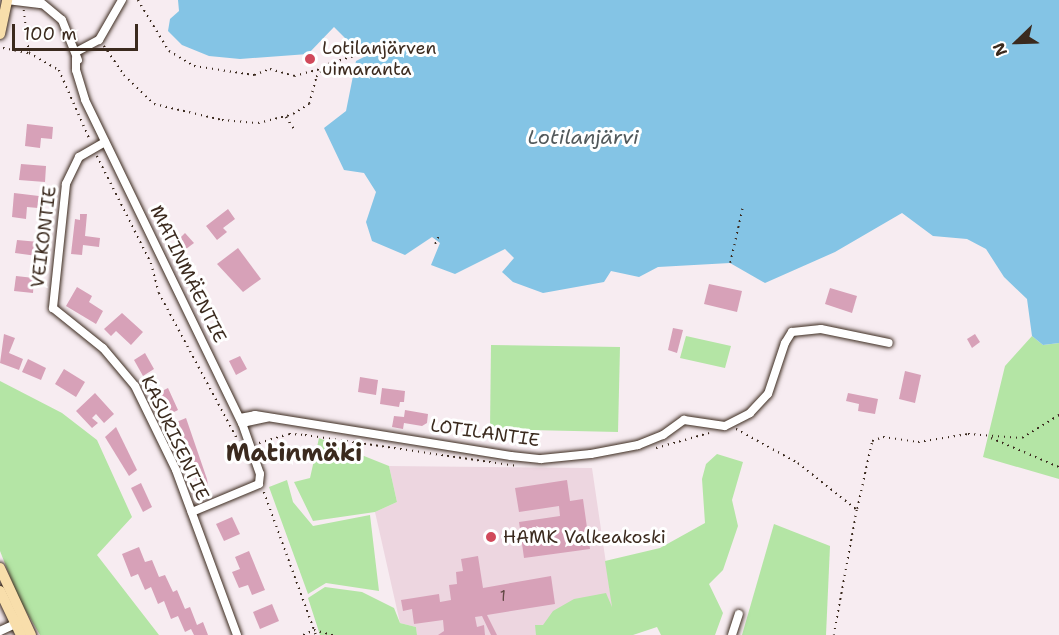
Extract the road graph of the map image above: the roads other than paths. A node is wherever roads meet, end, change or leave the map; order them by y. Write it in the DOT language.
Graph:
graph roads {
  1 [pos="7,0"];
  2 [pos="122,0"];
  3 [pos="40,2"];
  4 [pos="0,34"];
  5 [pos="76,55"];
  6 [pos="105,142"];
  7 [pos="58,315"];
  8 [pos="889,343"];
  9 [pos="241,420"];
  10 [pos="192,512"];
  11 [pos="0,568"];
  12 [pos="0,591"];
  13 [pos="739,614"];
  14 [pos="19,622"];
  15 [pos="0,631"];
  16 [pos="21,635"];
  17 [pos="31,635"];
  18 [pos="237,635"];
  19 [pos="732,635"];
  1 -- 3 [label="street, MATINMÄENTIE"];
  1 -- 4 [label="main road"];
  2 -- 5 [label="street"];
  3 -- 5 [label="street, MATINMÄENTIE"];
  5 -- 6 [label="street, MATINMÄENTIE"];
  6 -- 7 [label="street, VEIKONTIE"];
  6 -- 9 [label="street, MATINMÄENTIE"];
  7 -- 10 [label="street, KASURISENTIE"];
  8 -- 9 [label="street, LOTILANTIE"];
  9 -- 10 [label="street, MATINMÄENTIE"];
  10 -- 18 [label="street, KASURISENTIE"];
  11 -- 14 [label="main road"];
  12 -- 14 [label="main road"];
  13 -- 19 [label="street"];
  14 -- 15 [label="street"];
  14 -- 16 [label="main road"];
  14 -- 17 [label="main road"];
}
